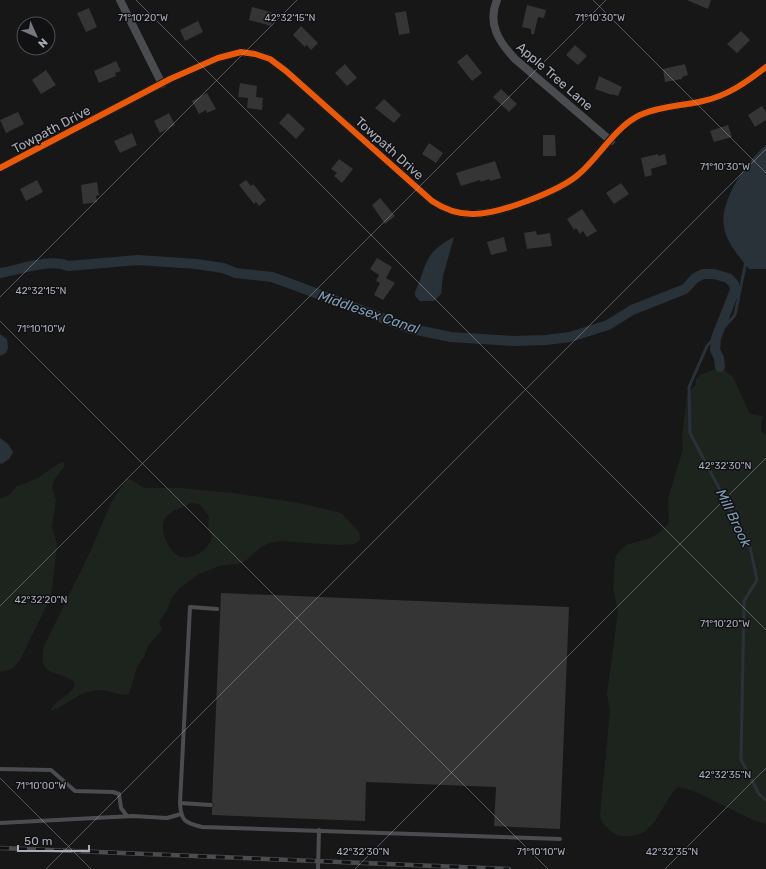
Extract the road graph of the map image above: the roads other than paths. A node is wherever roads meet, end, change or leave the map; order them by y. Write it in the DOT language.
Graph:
graph roads {
  1 [pos="120,0"];
  2 [pos="497,0"];
  3 [pos="766,66"];
  4 [pos="162,84"];
  5 [pos="611,141"];
  6 [pos="0,168"];
  7 [pos="217,609"];
  8 [pos="0,769"];
  9 [pos="180,803"];
  10 [pos="211,805"];
  11 [pos="181,814"];
  12 [pos="127,816"];
  13 [pos="0,823"];
  14 [pos="319,830"];
  15 [pos="560,839"];
  16 [pos="318,869"];
  1 -- 4 [label="street"];
  2 -- 5 [label="street, Apple Tree Lane"];
  3 -- 5 [label="street, Towpath Drive"];
  4 -- 5 [label="street, Towpath Drive"];
  4 -- 6 [label="street, Towpath Drive"];
  7 -- 9 [label="lane"];
  8 -- 12 [label="lane"];
  9 -- 10 [label="lane"];
  9 -- 11 [label="lane"];
  11 -- 12 [label="lane"];
  11 -- 14 [label="lane"];
  12 -- 13 [label="lane"];
  14 -- 15 [label="lane"];
  14 -- 16 [label="lane"];
}
